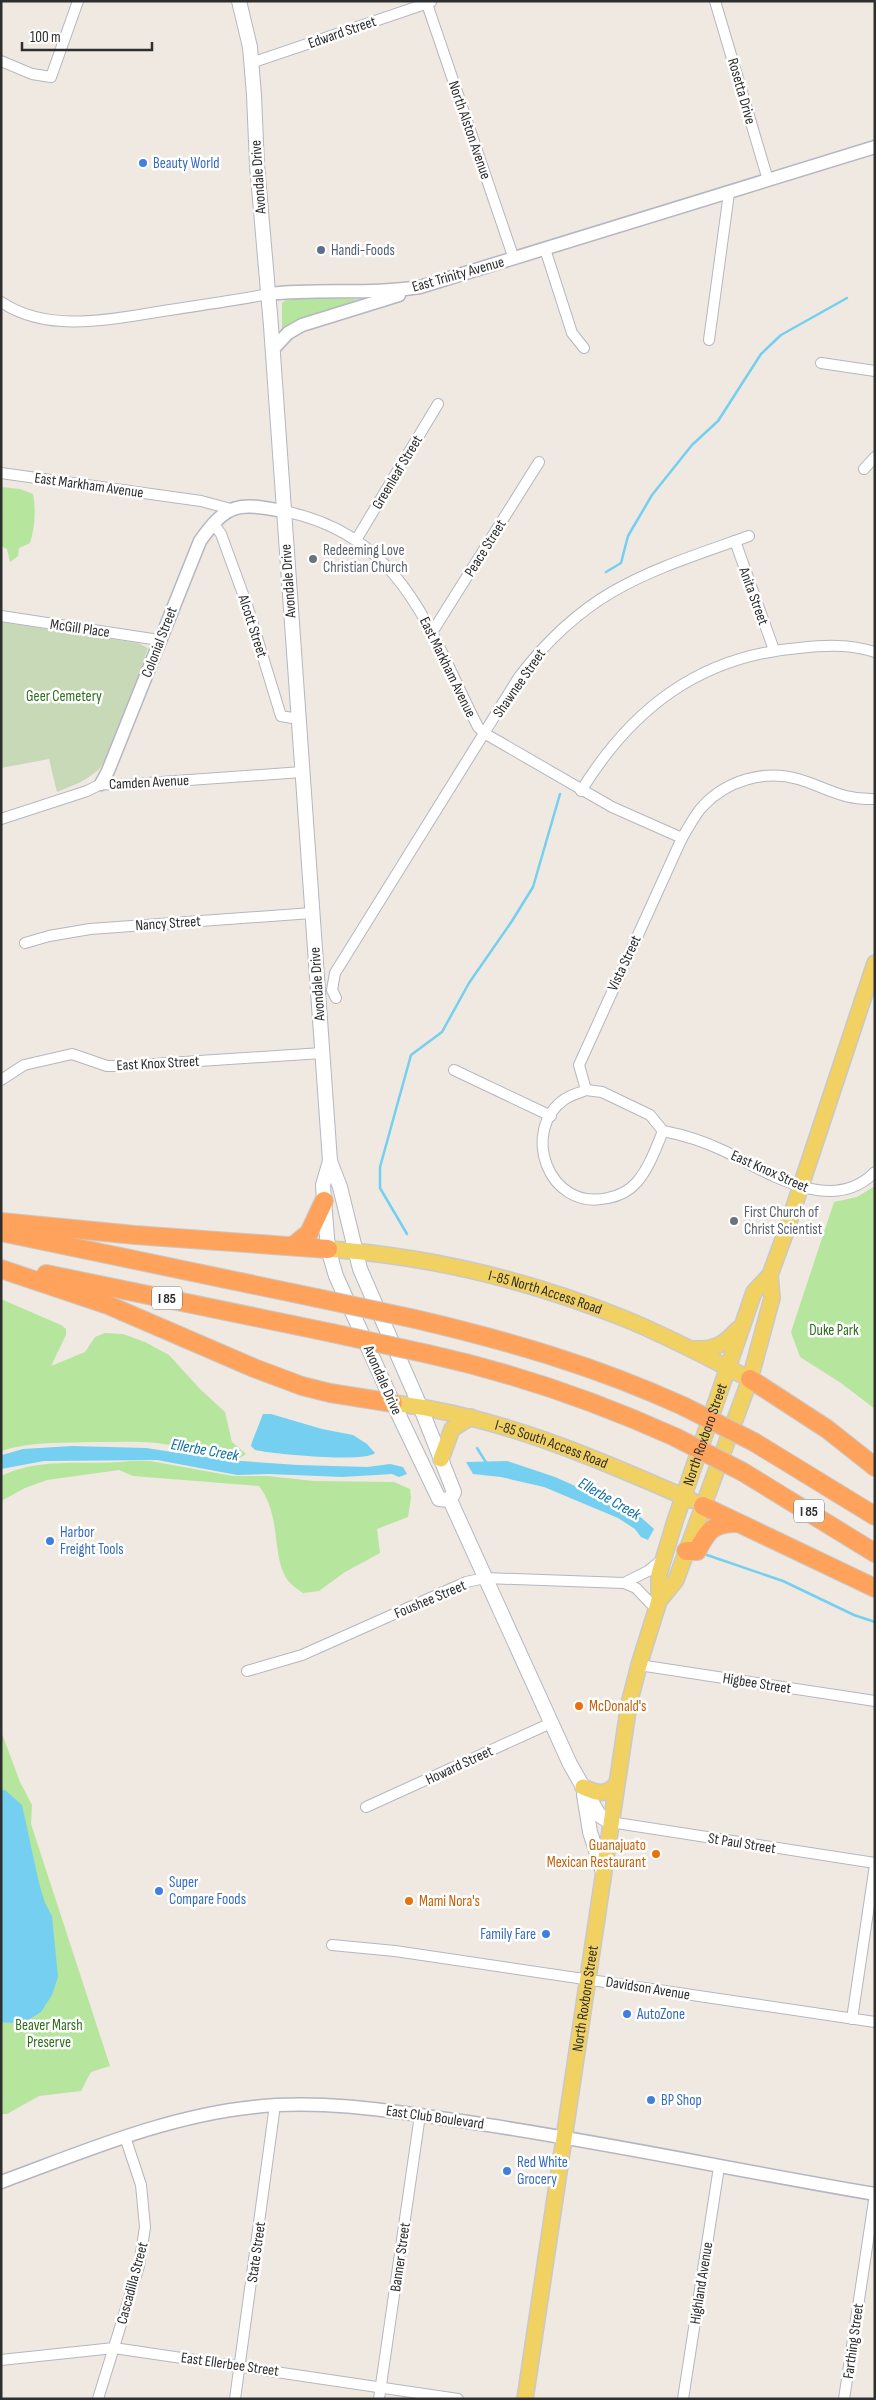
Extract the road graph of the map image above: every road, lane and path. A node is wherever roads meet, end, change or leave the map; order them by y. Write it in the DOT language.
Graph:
graph roads {
  1 [pos="78,1"];
  2 [pos="239,1"];
  3 [pos="715,1"];
  4 [pos="428,2"];
  5 [pos="1,61"];
  6 [pos="251,63"];
  7 [pos="875,147"];
  8 [pos="768,180"];
  9 [pos="729,193"];
  10 [pos="544,249"];
  11 [pos="514,258"];
  12 [pos="420,287"];
  13 [pos="268,294"];
  14 [pos="1,302"];
  15 [pos="708,340"];
  16 [pos="584,348"];
  17 [pos="273,349"];
  18 [pos="821,363"];
  19 [pos="875,371"];
  20 [pos="438,404"];
  21 [pos="875,457"];
  22 [pos="539,462"];
  23 [pos="864,470"];
  24 [pos="1,473"];
  25 [pos="231,508"];
  26 [pos="283,511"];
  27 [pos="212,523"];
  28 [pos="749,536"];
  29 [pos="356,540"];
  30 [pos="735,541"];
  31 [pos="1,616"];
  32 [pos="431,634"];
  33 [pos="159,640"];
  34 [pos="774,650"];
  35 [pos="875,652"];
  36 [pos="298,719"];
  37 [pos="484,733"];
  38 [pos="302,772"];
  39 [pos="100,784"];
  40 [pos="581,790"];
  41 [pos="875,799"];
  42 [pos="1,819"];
  43 [pos="682,838"];
  44 [pos="312,913"];
  45 [pos="25,943"];
  46 [pos="875,963"];
  47 [pos="336,998"];
  48 [pos="322,1053"];
  49 [pos="454,1070"];
  50 [pos="1,1080"];
  51 [pos="586,1090"];
  52 [pos="551,1116"];
  53 [pos="663,1131"];
  54 [pos="330,1161"];
  55 [pos="875,1172"];
  56 [pos="800,1188"];
  57 [pos="324,1200"];
  58 [pos="1,1222"];
  59 [pos="1,1232"];
  60 [pos="293,1246"];
  61 [pos="328,1249"];
  62 [pos="355,1251"];
  63 [pos="1,1267"];
  64 [pos="770,1276"];
  65 [pos="742,1324"];
  66 [pos="688,1348"];
  67 [pos="727,1368"];
  68 [pos="750,1379"];
  69 [pos="393,1403"];
  70 [pos="420,1406"];
  71 [pos="471,1417"];
  72 [pos="441,1459"];
  73 [pos="875,1467"];
  74 [pos="683,1497"];
  75 [pos="450,1500"];
  76 [pos="703,1506"];
  77 [pos="875,1516"];
  78 [pos="738,1523"];
  79 [pos="686,1551"];
  80 [pos="875,1553"];
  81 [pos="664,1558"];
  82 [pos="485,1578"];
  83 [pos="624,1583"];
  84 [pos="875,1588"];
  85 [pos="658,1606"];
  86 [pos="638,1665"];
  87 [pos="247,1672"];
  88 [pos="875,1701"];
  89 [pos="551,1723"];
  90 [pos="615,1786"];
  91 [pos="583,1787"];
  92 [pos="366,1808"];
  93 [pos="610,1822"];
  94 [pos="875,1864"];
  95 [pos="603,1872"];
  96 [pos="332,1945"];
  97 [pos="587,1979"];
  98 [pos="852,2019"];
  99 [pos="875,2022"];
  100 [pos="276,2105"];
  101 [pos="420,2115"];
  102 [pos="125,2137"];
  103 [pos="563,2137"];
  104 [pos="719,2167"];
  105 [pos="1,2182"];
  106 [pos="875,2194"];
  107 [pos="114,2348"];
  108 [pos="1,2360"];
  109 [pos="240,2365"];
  110 [pos="381,2387"];
  111 [pos="98,2399"];
  112 [pos="235,2399"];
  113 [pos="380,2399"];
  114 [pos="458,2399"];
  115 [pos="525,2399"];
  116 [pos="683,2399"];
  117 [pos="844,2399"];
  1 -- 5 [label="street"];
  2 -- 6 [label="main road, Avondale Drive"];
  3 -- 8 [label="street, Rosetta Drive"];
  4 -- 6 [label="street, Edward Street"];
  4 -- 11 [label="street, North Alston Avenue"];
  6 -- 13 [label="main road, Avondale Drive"];
  7 -- 8 [label="street, East Trinity Avenue"];
  8 -- 9 [label="street, East Trinity Avenue"];
  9 -- 10 [label="street, East Trinity Avenue"];
  9 -- 15 [label="street"];
  10 -- 11 [label="street, East Trinity Avenue"];
  10 -- 16 [label="street"];
  11 -- 12 [label="street, East Trinity Avenue"];
  12 -- 13 [label="street, East Trinity Avenue"];
  12 -- 17 [label="street"];
  13 -- 14 [label="street, East Trinity Avenue"];
  13 -- 17 [label="main road, Avondale Drive"];
  17 -- 26 [label="main road, Avondale Drive"];
  18 -- 19 [label="street"];
  20 -- 29 [label="street, Greenleaf Street"];
  21 -- 23 [label="street"];
  22 -- 32 [label="street, Peace Street"];
  24 -- 25 [label="street, East Markham Avenue"];
  25 -- 26 [label="street, East Markham Avenue"];
  25 -- 27 [label="street, Colonial Street"];
  26 -- 29 [label="street, East Markham Avenue"];
  26 -- 36 [label="main road, Avondale Drive"];
  27 -- 33 [label="street, Colonial Street"];
  27 -- 36 [label="street, Alcott Street"];
  28 -- 30 [label="street, Shawnee Street"];
  29 -- 32 [label="street, East Markham Avenue"];
  30 -- 34 [label="street, Anita Street"];
  30 -- 37 [label="street, Shawnee Street"];
  31 -- 33 [label="street, McGill Place"];
  32 -- 37 [label="street, East Markham Avenue"];
  33 -- 39 [label="street, Colonial Street"];
  34 -- 35 [label="street"];
  34 -- 40 [label="street"];
  36 -- 38 [label="main road, Avondale Drive"];
  37 -- 40 [label="street, East Markham Avenue"];
  37 -- 47 [label="street, Shawnee Street"];
  38 -- 39 [label="street, Camden Avenue"];
  38 -- 44 [label="main road, Avondale Drive"];
  39 -- 42 [label="street, Camden Avenue"];
  40 -- 43 [label="street, East Markham Avenue"];
  41 -- 43 [label="street"];
  43 -- 51 [label="street, Vista Street"];
  44 -- 45 [label="street, Nancy Street"];
  44 -- 48 [label="main road, Avondale Drive"];
  46 -- 56 [label="main road, North Roxboro Street"];
  48 -- 50 [label="street, East Knox Street"];
  48 -- 54 [label="main road, Avondale Drive"];
  49 -- 52 [label="street"];
  51 -- 52 [label="street"];
  51 -- 53 [label="street"];
  52 -- 53 [label="street"];
  53 -- 56 [label="street, East Knox Street"];
  54 -- 57 [label="main road, Avondale Drive"];
  54 -- 62 [label="main road, Avondale Drive"];
  55 -- 56 [label="street, East Knox Street"];
  56 -- 64 [label="main road, North Roxboro Street"];
  57 -- 60 [label="highway"];
  57 -- 61 [label="main road, Avondale Drive"];
  58 -- 60 [label="highway"];
  59 -- 77 [label="highway, I 85, bridge"];
  60 -- 61 [label="highway"];
  61 -- 62 [label="main road, I-85 North Access Road"];
  61 -- 69 [label="main road, Avondale Drive"];
  62 -- 66 [label="main road, I-85 North Access Road"];
  62 -- 70 [label="main road, Avondale Drive"];
  63 -- 69 [label="highway"];
  63 -- 80 [label="highway, I 85, bridge"];
  64 -- 65 [label="main road, North Roxboro Street"];
  64 -- 68 [label="main road, North Roxboro Street"];
  65 -- 66 [label="main road"];
  65 -- 67 [label="main road, North Roxboro Street"];
  66 -- 67 [label="main road, I-85 North Access Road"];
  67 -- 68 [label="main road, I-85 North Access Road"];
  67 -- 74 [label="main road, North Roxboro Street"];
  68 -- 73 [label="highway"];
  68 -- 76 [label="main road, North Roxboro Street"];
  69 -- 70 [label="main road, I-85 South Access Road"];
  69 -- 75 [label="main road, Avondale Drive"];
  70 -- 71 [label="main road, I-85 South Access Road"];
  70 -- 72 [label="main road, Avondale Drive"];
  71 -- 72 [label="main road"];
  71 -- 74 [label="main road, I-85 South Access Road"];
  72 -- 75 [label="main road, Avondale Drive"];
  74 -- 76 [label="main road, I-85 South Access Road"];
  74 -- 81 [label="main road, North Roxboro Street"];
  75 -- 82 [label="main road, Avondale Drive"];
  76 -- 78 [label="highway"];
  76 -- 79 [label="main road, North Roxboro Street"];
  78 -- 79 [label="highway"];
  78 -- 84 [label="highway"];
  79 -- 85 [label="main road, North Roxboro Street"];
  81 -- 83 [label="street, Foushee Street"];
  81 -- 85 [label="main road, North Roxboro Street"];
  82 -- 83 [label="street, Foushee Street"];
  82 -- 87 [label="street, Foushee Street"];
  82 -- 89 [label="main road, Avondale Drive"];
  83 -- 85 [label="street"];
  85 -- 86 [label="main road, North Roxboro Street"];
  86 -- 88 [label="street, Higbee Street"];
  86 -- 90 [label="main road, North Roxboro Street"];
  89 -- 91 [label="main road, Avondale Drive"];
  89 -- 92 [label="street, Howard Street"];
  90 -- 91 [label="main road"];
  90 -- 93 [label="main road, North Roxboro Street"];
  91 -- 93 [label="main road, Avondale Drive"];
  91 -- 95 [label="main road, Avondale Drive"];
  93 -- 94 [label="street, St Paul Street"];
  93 -- 95 [label="main road, North Roxboro Street"];
  94 -- 98 [label="street"];
  95 -- 97 [label="main road, North Roxboro Street"];
  96 -- 97 [label="street, Davidson Avenue"];
  97 -- 98 [label="street, Davidson Avenue"];
  97 -- 103 [label="main road, North Roxboro Street"];
  98 -- 99 [label="street, Davidson Avenue"];
  100 -- 101 [label="street, East Club Boulevard"];
  100 -- 102 [label="street, East Club Boulevard"];
  100 -- 109 [label="street, State Street"];
  101 -- 103 [label="street, East Club Boulevard"];
  101 -- 110 [label="street, Banner Street"];
  102 -- 105 [label="street, East Club Boulevard"];
  102 -- 107 [label="street, Cascadilla Street"];
  103 -- 104 [label="street, East Club Boulevard"];
  103 -- 115 [label="main road, North Roxboro Street"];
  104 -- 106 [label="street, East Club Boulevard"];
  104 -- 116 [label="street, Highland Avenue"];
  106 -- 117 [label="street, Farthing Street"];
  107 -- 108 [label="street, East Ellerbee Street"];
  107 -- 109 [label="street, East Ellerbee Street"];
  107 -- 111 [label="street, Cascadilla Street"];
  109 -- 110 [label="street, East Ellerbee Street"];
  109 -- 112 [label="street, State Street"];
  110 -- 113 [label="street, Banner Street"];
  110 -- 114 [label="street, East Ellerbee Street"];
}
